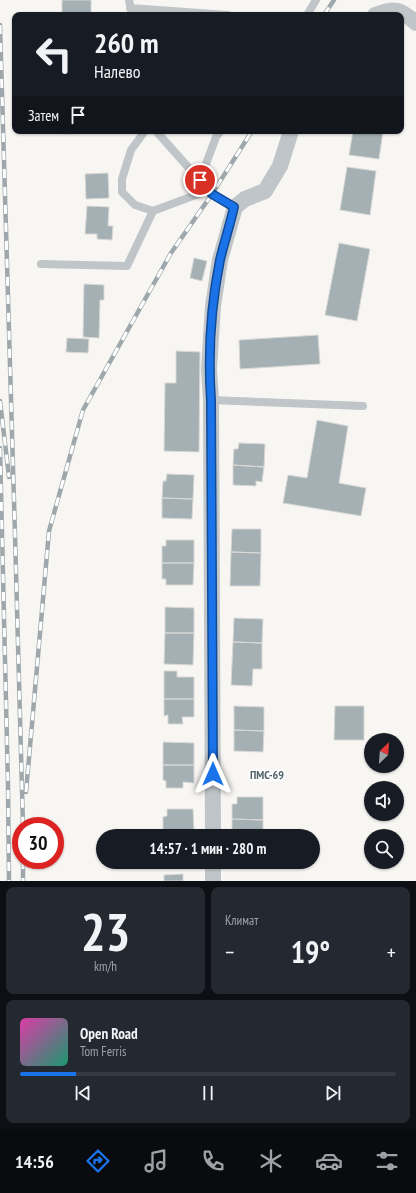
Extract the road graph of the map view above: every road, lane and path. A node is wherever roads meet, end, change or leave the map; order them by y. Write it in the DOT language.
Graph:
graph roads {
  1 [pos="316,0"];
  2 [pos="130,8"];
  3 [pos="184,12"];
  4 [pos="309,12"];
  5 [pos="384,12"];
  6 [pos="399,12"];
  7 [pos="404,13"];
  8 [pos="416,23"];
  9 [pos="143,134"];
  10 [pos="159,134"];
  11 [pos="218,134"];
  12 [pos="290,134"];
  13 [pos="200,180"];
  14 [pos="209,190"];
  15 [pos="234,207"];
  16 [pos="153,211"];
  17 [pos="41,264"];
  18 [pos="211,400"];
  19 [pos="363,406"];
  20 [pos="213,829"];
  21 [pos="213,869"];
  22 [pos="213,881"];
  1 -- 4 [label="lane"];
  2 -- 3 [label="lane"];
  5 -- 6 [label="street"];
  7 -- 8 [label="street"];
  9 -- 16 [label="lane"];
  10 -- 13 [label="lane"];
  11 -- 13 [label="lane"];
  12 -- 15 [label="street"];
  13 -- 14 [label="lane"];
  14 -- 15 [label="lane"];
  14 -- 16 [label="lane"];
  15 -- 18 [label="street"];
  16 -- 17 [label="lane"];
  18 -- 19 [label="lane"];
  18 -- 20 [label="street"];
  21 -- 22 [label="street"];
}
